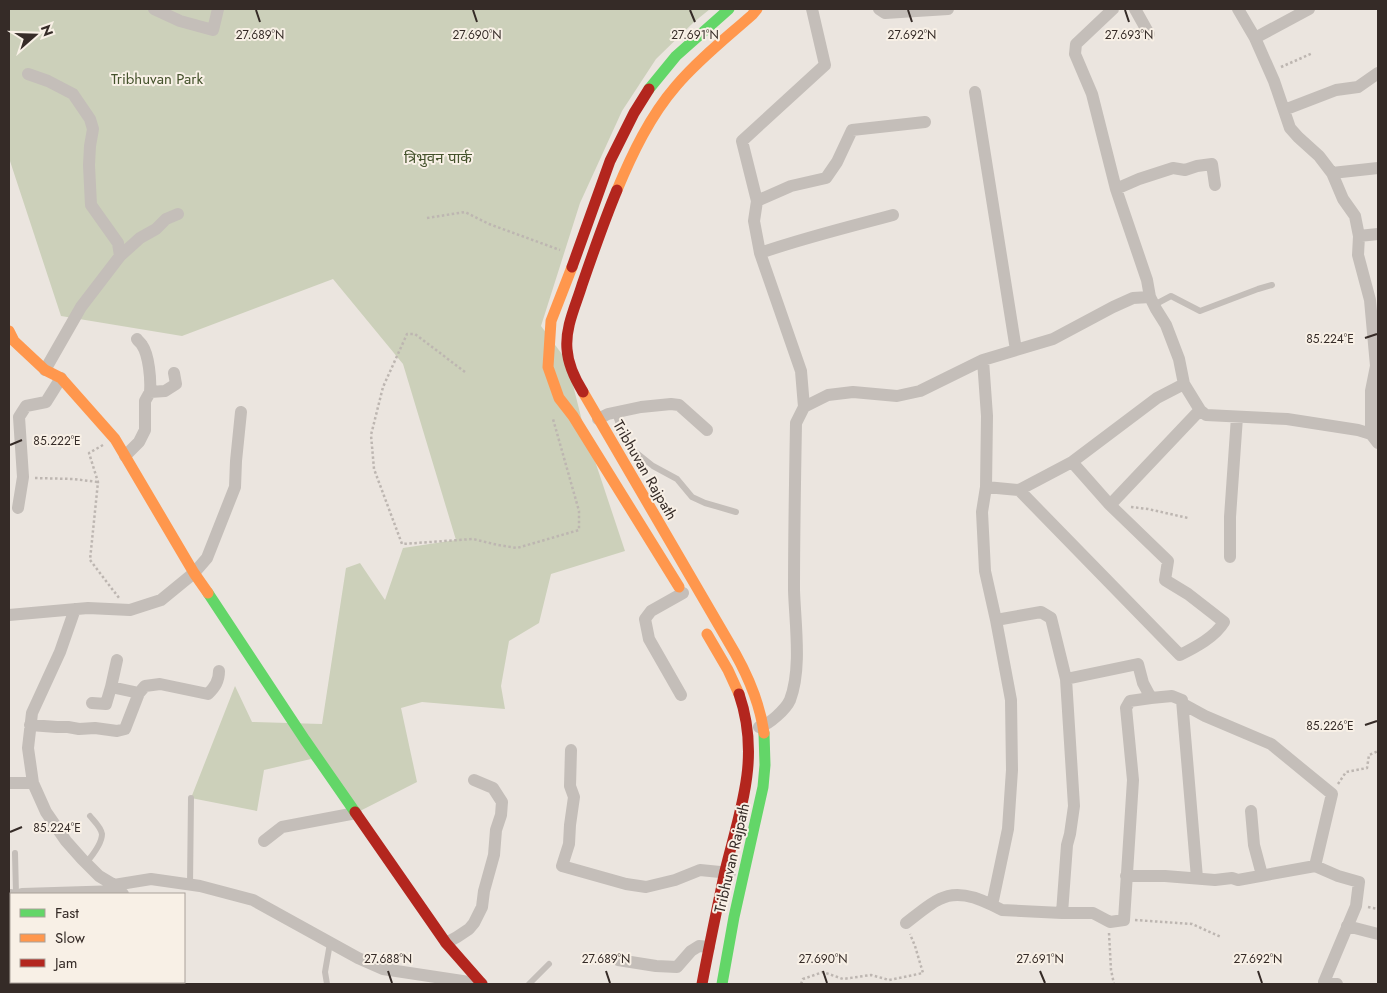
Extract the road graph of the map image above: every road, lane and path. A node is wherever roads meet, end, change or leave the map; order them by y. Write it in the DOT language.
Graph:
graph roads {
  1 [pos="154,9"];
  2 [pos="218,9"];
  3 [pos="729,9"];
  4 [pos="757,9"];
  5 [pos="812,9"];
  6 [pos="879,9"];
  7 [pos="948,9"];
  8 [pos="1114,9"];
  9 [pos="1135,9"];
  10 [pos="1238,9"];
  11 [pos="1310,9"];
  12 [pos="1149,34"];
  13 [pos="1255,38"];
  14 [pos="1313,53"];
  15 [pos="1271,73"];
  16 [pos="1378,73"];
  17 [pos="28,74"];
  18 [pos="975,92"];
  19 [pos="1284,110"];
  20 [pos="925,122"];
  21 [pos="621,138"];
  22 [pos="637,147"];
  23 [pos="1378,168"];
  24 [pos="1332,173"];
  25 [pos="1215,185"];
  26 [pos="1116,189"];
  27 [pos="757,201"];
  28 [pos="178,214"];
  29 [pos="893,214"];
  30 [pos="426,218"];
  31 [pos="1378,234"];
  32 [pos="1359,236"];
  33 [pos="760,253"];
  34 [pos="120,256"];
  35 [pos="575,256"];
  36 [pos="1272,285"];
  37 [pos="1374,300"];
  38 [pos="1152,301"];
  39 [pos="9,331"];
  40 [pos="136,339"];
  41 [pos="1016,350"];
  42 [pos="983,360"];
  43 [pos="1377,366"];
  44 [pos="45,370"];
  45 [pos="174,372"];
  46 [pos="465,372"];
  47 [pos="60,378"];
  48 [pos="1184,384"];
  49 [pos="150,392"];
  50 [pos="804,407"];
  51 [pos="1200,410"];
  52 [pos="241,412"];
  53 [pos="615,413"];
  54 [pos="552,414"];
  55 [pos="1238,417"];
  56 [pos="598,420"];
  57 [pos="707,430"];
  58 [pos="1374,438"];
  59 [pos="115,439"];
  60 [pos="125,456"];
  61 [pos="1072,462"];
  62 [pos="23,478"];
  63 [pos="98,482"];
  64 [pos="986,486"];
  65 [pos="1019,490"];
  66 [pos="1110,505"];
  67 [pos="18,508"];
  68 [pos="736,512"];
  69 [pos="1188,518"];
  70 [pos="1230,557"];
  71 [pos="194,573"];
  72 [pos="685,597"];
  73 [pos="75,609"];
  74 [pos="130,610"];
  75 [pos="9,616"];
  76 [pos="996,620"];
  77 [pos="701,624"];
  78 [pos="117,660"];
  79 [pos="219,671"];
  80 [pos="1066,679"];
  81 [pos="111,687"];
  82 [pos="139,693"];
  83 [pos="681,695"];
  84 [pos="1151,698"];
  85 [pos="92,703"];
  86 [pos="1183,704"];
  87 [pos="30,725"];
  88 [pos="763,726"];
  89 [pos="747,730"];
  90 [pos="571,750"];
  91 [pos="1378,750"];
  92 [pos="474,780"];
  93 [pos="9,783"];
  94 [pos="33,783"];
  95 [pos="1332,794"];
  96 [pos="191,798"];
  97 [pos="1251,812"];
  98 [pos="356,813"];
  99 [pos="90,816"];
  100 [pos="264,841"];
  101 [pos="15,852"];
  102 [pos="86,863"];
  103 [pos="1315,866"];
  104 [pos="725,872"];
  105 [pos="742,875"];
  106 [pos="1262,875"];
  107 [pos="1126,876"];
  108 [pos="1198,878"];
  109 [pos="190,885"];
  110 [pos="119,890"];
  111 [pos="16,893"];
  112 [pos="46,893"];
  113 [pos="992,905"];
  114 [pos="1062,913"];
  115 [pos="1124,920"];
  116 [pos="1110,922"];
  117 [pos="906,923"];
  118 [pos="1347,926"];
  119 [pos="1378,934"];
  120 [pos="1221,937"];
  121 [pos="446,942"];
  122 [pos="330,943"];
  123 [pos="709,947"];
  124 [pos="618,960"];
  125 [pos="550,964"];
  126 [pos="1328,983"];
  127 [pos="327,984"];
  128 [pos="482,984"];
  129 [pos="529,984"];
  130 [pos="702,984"];
  131 [pos="722,984"];
  132 [pos="801,984"];
  133 [pos="1114,984"];
  1 -- 2 [label="street"];
  3 -- 21 [label="main road, Tribhuvan Rajpath"];
  4 -- 22 [label="main road, Tribhuvan Rajpath"];
  5 -- 27 [label="street"];
  6 -- 7 [label="street"];
  8 -- 26 [label="street"];
  9 -- 12 [label="street"];
  10 -- 13 [label="street"];
  11 -- 13 [label="street"];
  13 -- 15 [label="street"];
  14 -- 15 [label="path"];
  15 -- 19 [label="street"];
  16 -- 19 [label="street"];
  17 -- 34 [label="street"];
  18 -- 41 [label="street"];
  19 -- 24 [label="street"];
  20 -- 27 [label="street"];
  21 -- 22 [label="main road"];
  21 -- 35 [label="main road, Tribhuvan Rajpath"];
  22 -- 56 [label="main road, Tribhuvan Rajpath"];
  23 -- 24 [label="street"];
  24 -- 32 [label="street"];
  25 -- 26 [label="street"];
  26 -- 38 [label="street"];
  27 -- 33 [label="street"];
  28 -- 34 [label="street"];
  29 -- 33 [label="street"];
  30 -- 35 [label="path"];
  31 -- 32 [label="street"];
  32 -- 37 [label="street"];
  33 -- 50 [label="street"];
  34 -- 44 [label="street"];
  35 -- 72 [label="main road, Tribhuvan Rajpath"];
  36 -- 38 [label="lane"];
  37 -- 43 [label="street"];
  38 -- 41 [label="street"];
  38 -- 48 [label="street"];
  39 -- 44 [label="main road"];
  40 -- 49 [label="street"];
  41 -- 42 [label="street"];
  42 -- 50 [label="street"];
  42 -- 64 [label="street"];
  43 -- 58 [label="street"];
  44 -- 47 [label="main road"];
  45 -- 49 [label="street"];
  46 -- 54 [label="path"];
  47 -- 59 [label="main road"];
  47 -- 62 [label="street"];
  48 -- 51 [label="street"];
  48 -- 61 [label="street"];
  49 -- 60 [label="street"];
  50 -- 88 [label="street"];
  51 -- 55 [label="street"];
  51 -- 66 [label="street"];
  52 -- 71 [label="street"];
  53 -- 56 [label="street"];
  53 -- 57 [label="street"];
  53 -- 68 [label="lane"];
  55 -- 58 [label="street"];
  55 -- 70 [label="street"];
  56 -- 88 [label="main road, Tribhuvan Rajpath"];
  59 -- 60 [label="main road"];
  59 -- 63 [label="path"];
  60 -- 71 [label="main road"];
  61 -- 65 [label="street"];
  61 -- 66 [label="street"];
  62 -- 63 [label="path"];
  62 -- 67 [label="street"];
  63 -- 74 [label="path"];
  64 -- 65 [label="street"];
  64 -- 76 [label="street"];
  65 -- 66 [label="street"];
  66 -- 69 [label="path"];
  71 -- 74 [label="street"];
  71 -- 98 [label="main road"];
  72 -- 83 [label="street"];
  73 -- 74 [label="street"];
  73 -- 75 [label="street"];
  73 -- 87 [label="street"];
  76 -- 80 [label="street"];
  76 -- 113 [label="street"];
  77 -- 89 [label="main road, Tribhuvan Rajpath"];
  78 -- 81 [label="street"];
  79 -- 82 [label="street"];
  80 -- 84 [label="street"];
  80 -- 114 [label="street"];
  81 -- 82 [label="street"];
  81 -- 85 [label="street"];
  82 -- 87 [label="street"];
  84 -- 86 [label="street"];
  84 -- 107 [label="street"];
  86 -- 95 [label="street"];
  86 -- 108 [label="street"];
  87 -- 94 [label="street"];
  88 -- 89 [label="street"];
  88 -- 105 [label="main road, Tribhuvan Rajpath"];
  89 -- 104 [label="main road, Tribhuvan Rajpath"];
  90 -- 104 [label="street"];
  91 -- 95 [label="path"];
  92 -- 121 [label="street"];
  93 -- 94 [label="street"];
  94 -- 102 [label="street"];
  95 -- 103 [label="street"];
  96 -- 109 [label="lane"];
  97 -- 106 [label="street"];
  98 -- 100 [label="street"];
  98 -- 121 [label="main road"];
  99 -- 102 [label="lane"];
  101 -- 111 [label="lane"];
  102 -- 110 [label="street"];
  103 -- 106 [label="street"];
  103 -- 118 [label="street"];
  104 -- 105 [label="street"];
  104 -- 123 [label="main road, Tribhuvan Rajpath"];
  105 -- 131 [label="main road, Tribhuvan Rajpath"];
  106 -- 108 [label="street"];
  107 -- 108 [label="street"];
  107 -- 115 [label="street"];
  109 -- 110 [label="street"];
  109 -- 122 [label="street"];
  110 -- 112 [label="street"];
  113 -- 114 [label="street"];
  113 -- 117 [label="street"];
  114 -- 116 [label="street"];
  115 -- 116 [label="street"];
  115 -- 120 [label="path"];
  116 -- 133 [label="path"];
  117 -- 132 [label="path"];
  118 -- 119 [label="street"];
  118 -- 126 [label="street"];
  121 -- 128 [label="main road"];
  122 -- 127 [label="lane"];
  122 -- 128 [label="street"];
  123 -- 124 [label="street"];
  123 -- 130 [label="main road, Tribhuvan Rajpath"];
  125 -- 129 [label="lane"];
}
